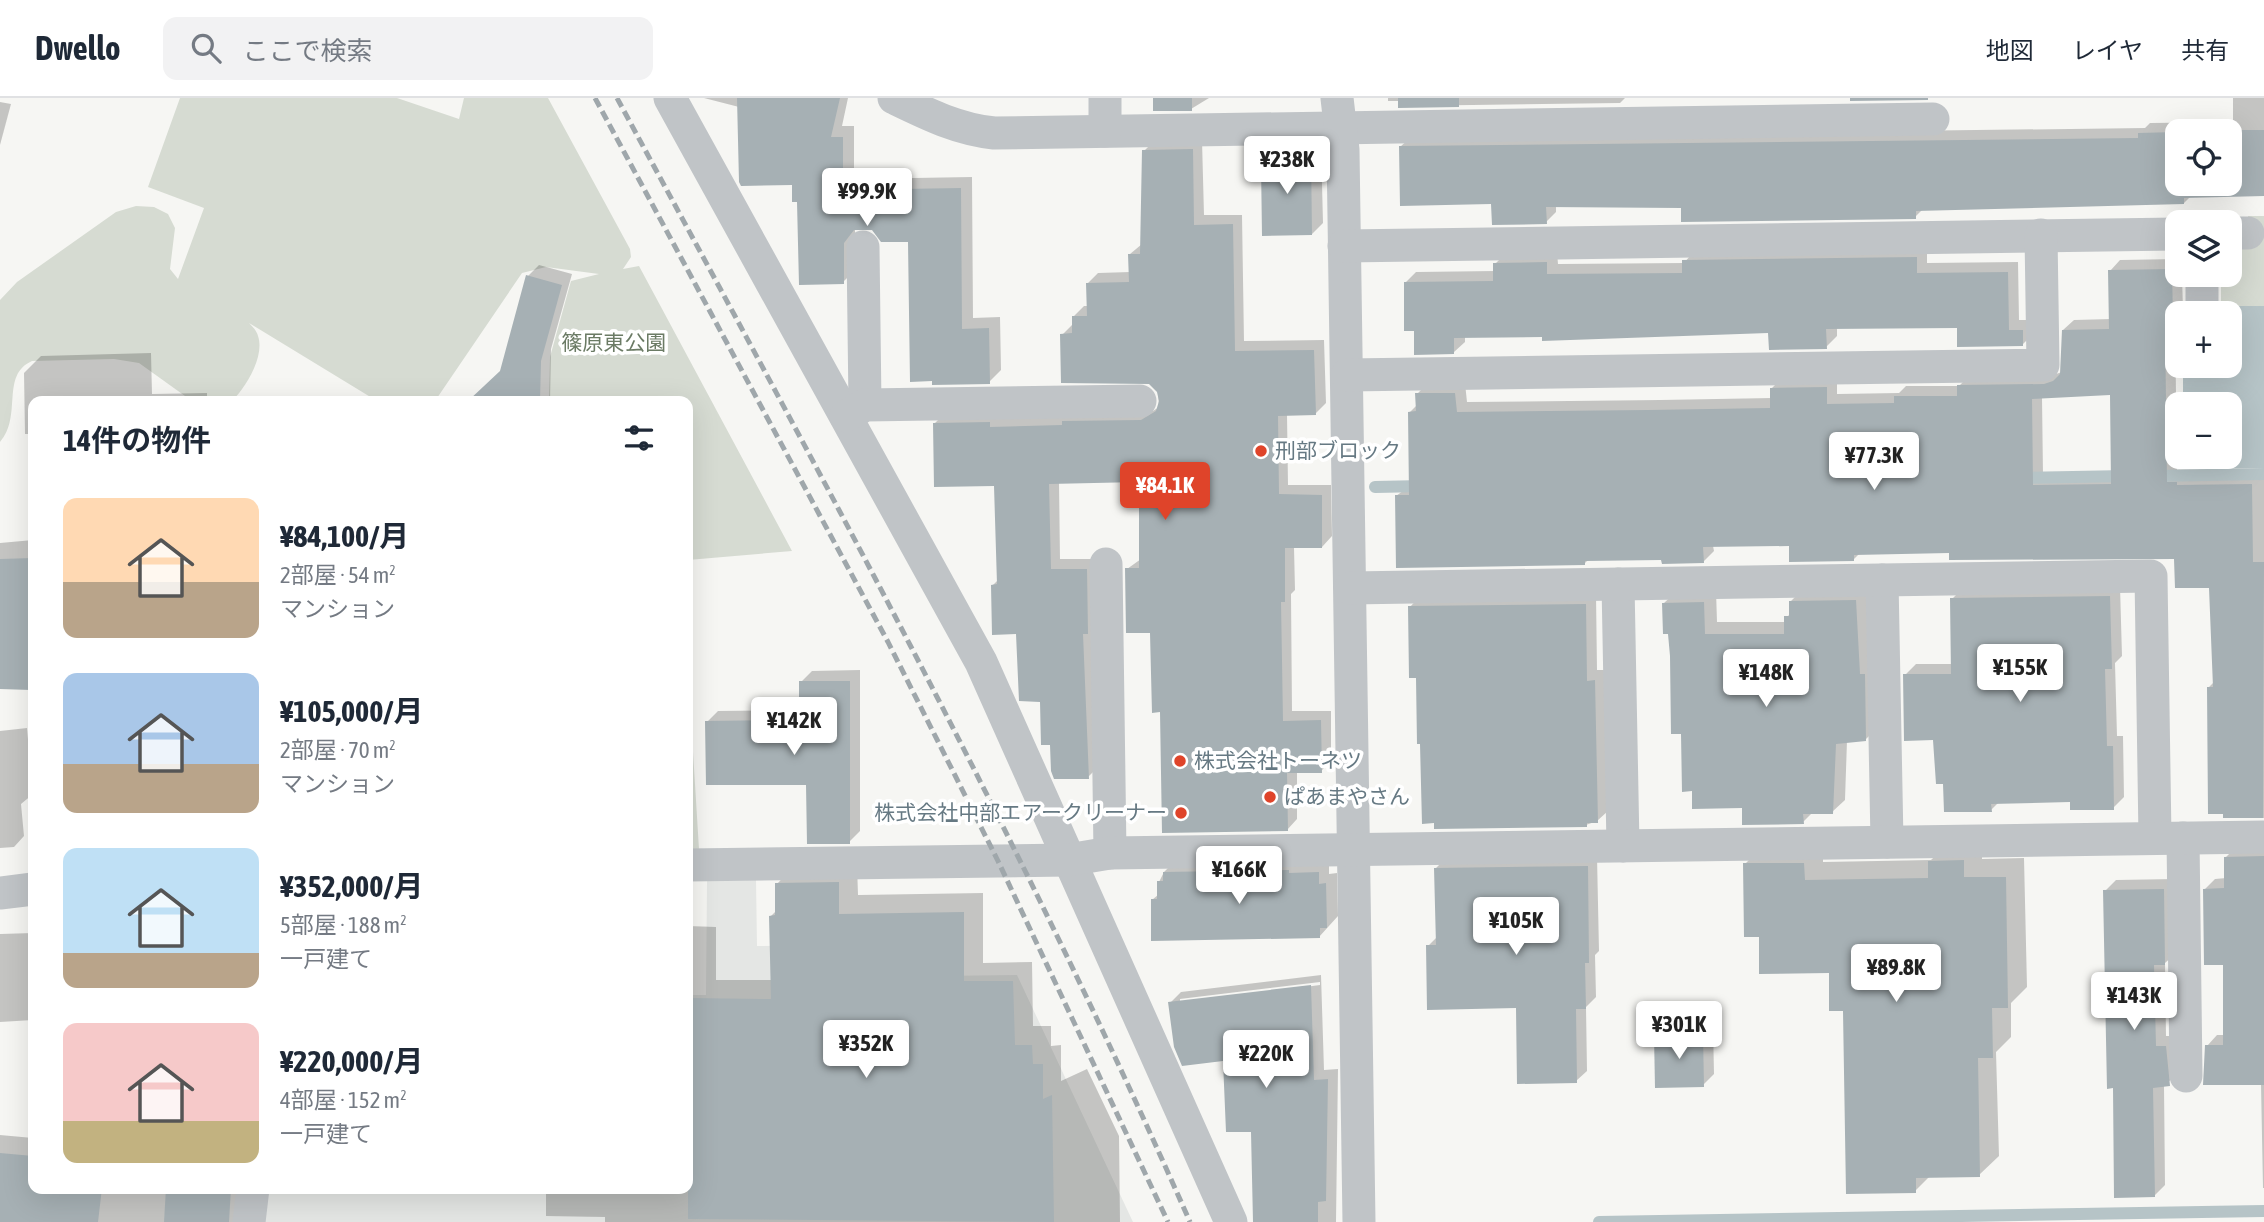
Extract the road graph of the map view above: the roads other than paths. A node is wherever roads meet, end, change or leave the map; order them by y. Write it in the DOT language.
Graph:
graph roads {
  1 [pos="670,98"];
  2 [pos="894,98"];
  3 [pos="1105,98"];
  4 [pos="1339,113"];
  5 [pos="1933,120"];
  6 [pos="1105,131"];
  7 [pos="2165,234"];
  8 [pos="2041,235"];
  9 [pos="1345,246"];
  10 [pos="863,247"];
  11 [pos="1347,375"];
  12 [pos="1140,401"];
  13 [pos="855,411"];
  14 [pos="1106,564"];
  15 [pos="1882,580"];
  16 [pos="1618,584"];
  17 [pos="1349,588"];
  18 [pos="2264,837"];
  19 [pos="2169,838"];
  20 [pos="1887,842"];
  21 [pos="1623,846"];
  22 [pos="1353,850"];
  23 [pos="1110,853"];
  24 [pos="1068,860"];
  25 [pos="693,865"];
  26 [pos="28,890"];
  27 [pos="0,893"];
  28 [pos="2186,1076"];
  29 [pos="252,1194"];
  30 [pos="249,1222"];
  31 [pos="1231,1222"];
  32 [pos="1359,1222"];
  1 -- 13 [label="street"];
  2 -- 6 [label="street"];
  3 -- 6 [label="street"];
  4 -- 5 [label="street"];
  4 -- 6 [label="street"];
  4 -- 9 [label="street"];
  7 -- 8 [label="street"];
  8 -- 9 [label="street"];
  8 -- 11 [label="street"];
  9 -- 11 [label="street"];
  10 -- 13 [label="street"];
  11 -- 17 [label="street"];
  12 -- 13 [label="street"];
  13 -- 24 [label="street"];
  14 -- 23 [label="street"];
  15 -- 16 [label="street"];
  15 -- 19 [label="street"];
  15 -- 20 [label="street"];
  16 -- 17 [label="street"];
  16 -- 21 [label="street"];
  17 -- 22 [label="street"];
  18 -- 19 [label="street"];
  19 -- 20 [label="street"];
  19 -- 28 [label="street"];
  20 -- 21 [label="street"];
  21 -- 22 [label="street"];
  22 -- 23 [label="street"];
  22 -- 32 [label="street"];
  23 -- 24 [label="street"];
  24 -- 25 [label="street"];
  24 -- 31 [label="street"];
  26 -- 27 [label="street"];
  29 -- 30 [label="street"];
}
